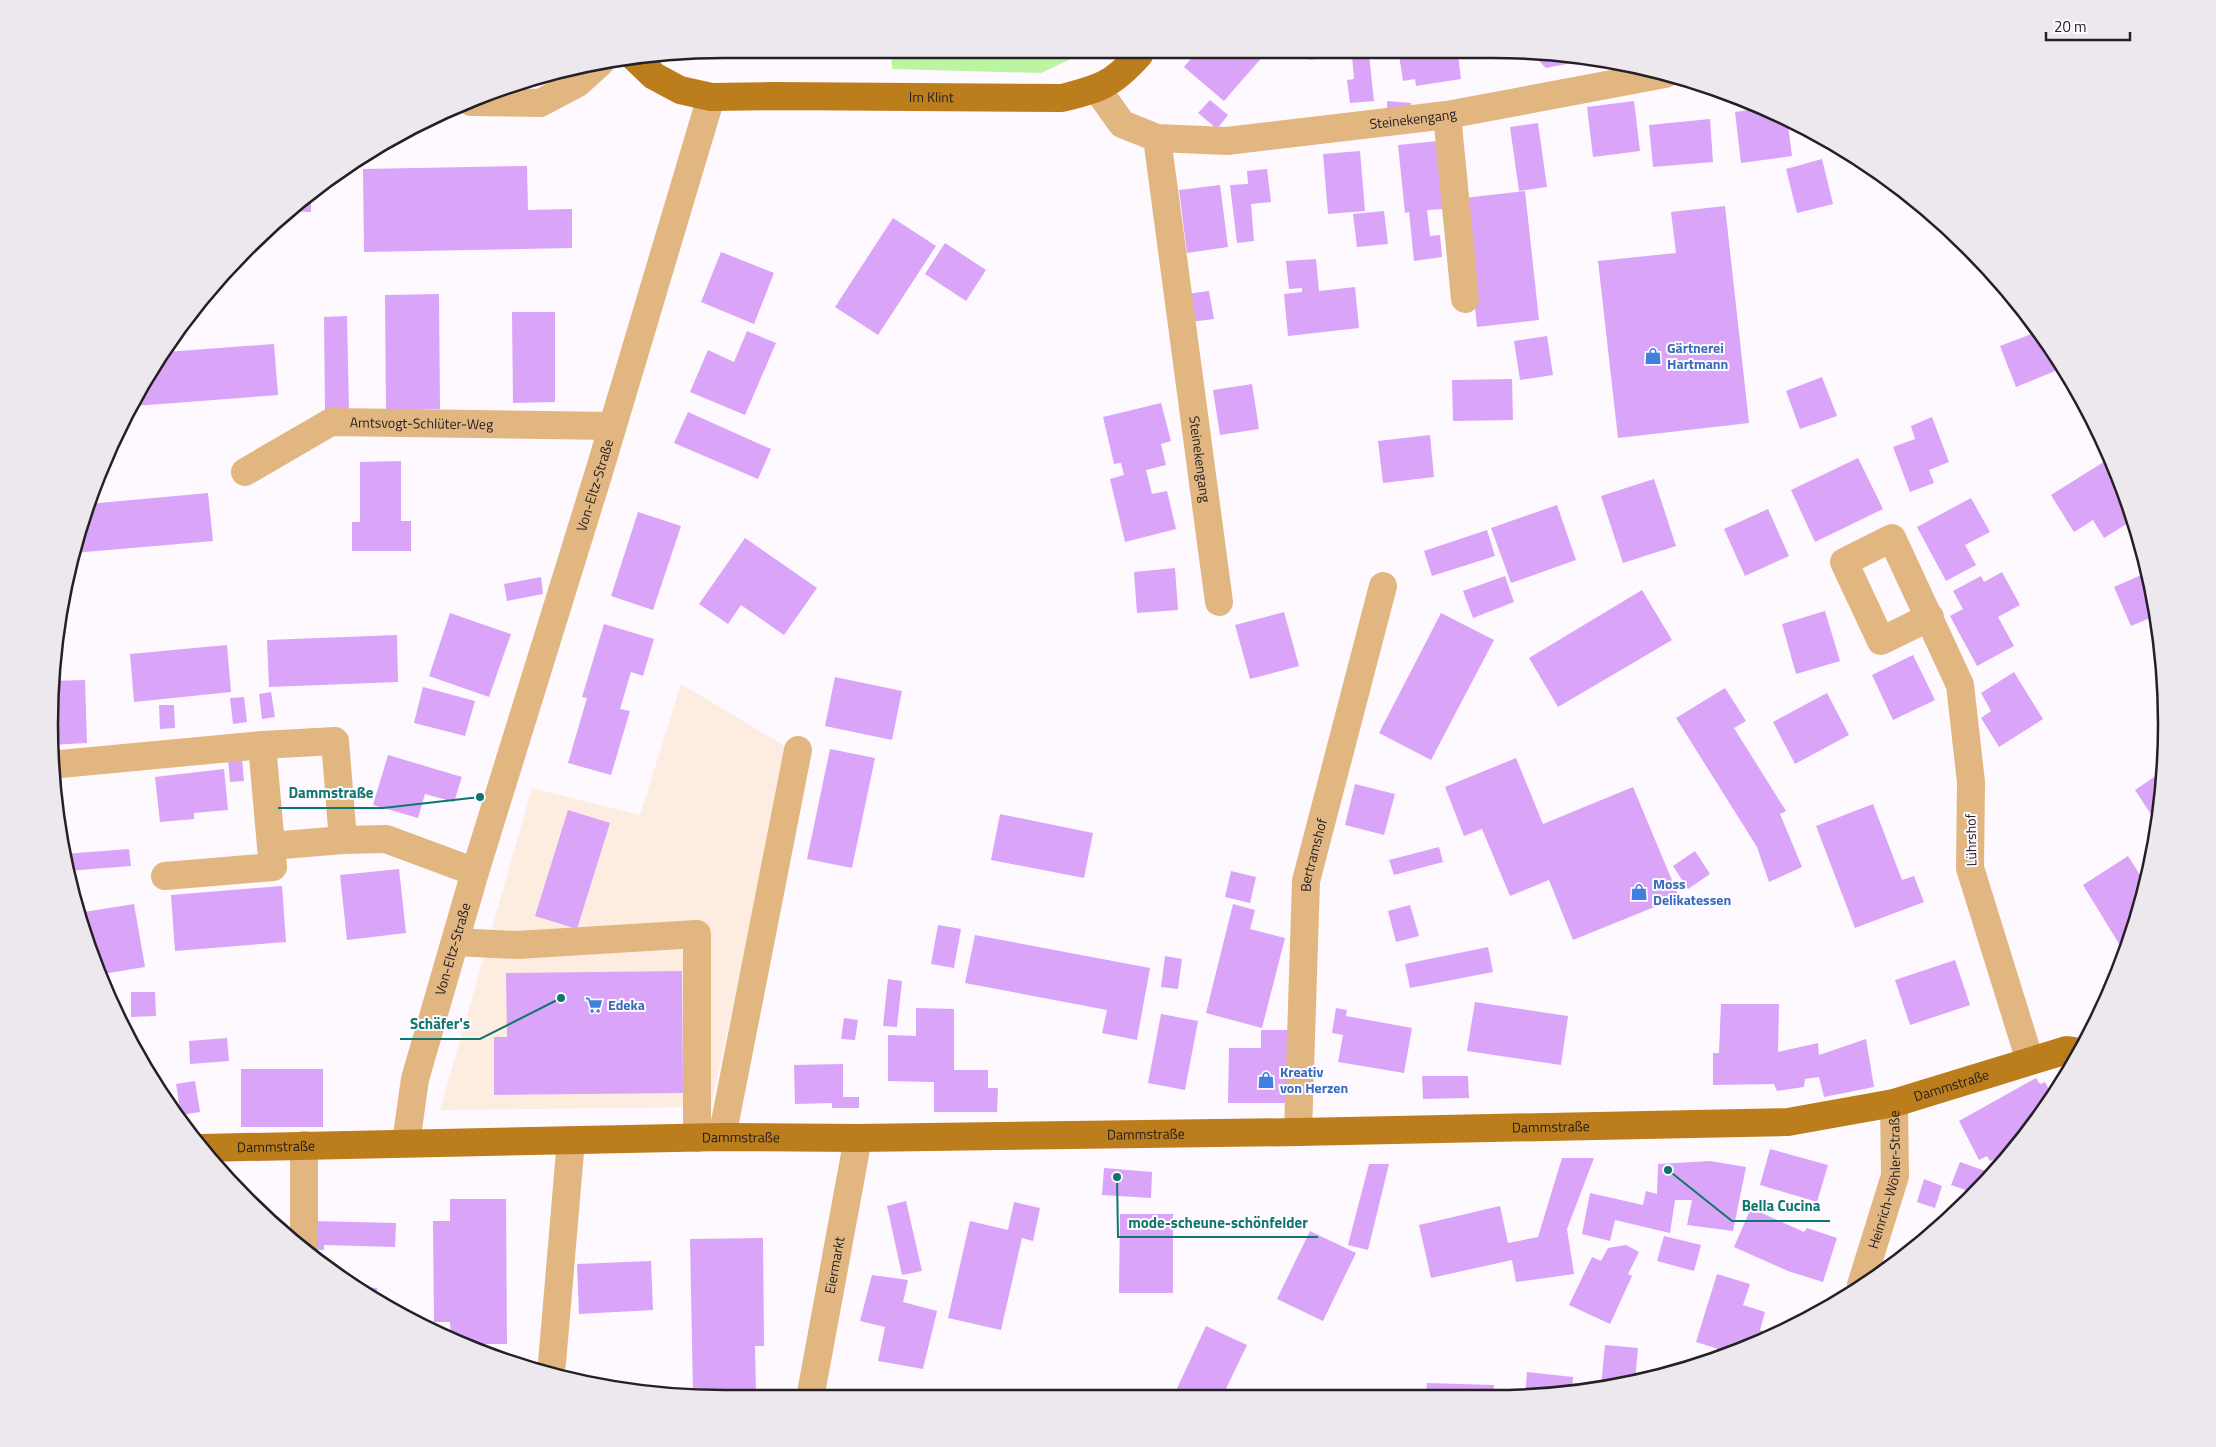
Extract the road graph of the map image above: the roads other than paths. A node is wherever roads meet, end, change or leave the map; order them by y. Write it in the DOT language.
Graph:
graph roads {
  1 [pos="1136,58"];
  2 [pos="640,63"];
  3 [pos="592,71"];
  4 [pos="1651,77"];
  5 [pos="1097,89"];
  6 [pos="711,97"];
  7 [pos="484,102"];
  8 [pos="1447,116"];
  9 [pos="1157,138"];
  10 [pos="1464,299"];
  11 [pos="612,426"];
  12 [pos="245,472"];
  13 [pos="1383,586"];
  14 [pos="1219,602"];
  15 [pos="1930,617"];
  16 [pos="262,745"];
  17 [pos="798,750"];
  18 [pos="59,764"];
  19 [pos="343,840"];
  20 [pos="271,846"];
  21 [pos="475,872"];
  22 [pos="165,876"];
  23 [pos="455,942"];
  24 [pos="2073,1049"];
  25 [pos="2030,1061"];
  26 [pos="1894,1104"];
  27 [pos="1298,1132"];
  28 [pos="710,1137"];
  29 [pos="858,1138"];
  30 [pos="571,1140"];
  31 [pos="406,1143"];
  32 [pos="304,1145"];
  33 [pos="210,1148"];
  34 [pos="304,1240"];
  35 [pos="1862,1277"];
  36 [pos="552,1363"];
  37 [pos="812,1390"];
  1 -- 5 [label="main road, Im Klint"];
  2 -- 6 [label="main road, Im Klint"];
  3 -- 7 [label="street"];
  4 -- 8 [label="street, Steinekengang"];
  5 -- 6 [label="main road, Im Klint"];
  5 -- 9 [label="street, Steinekengang"];
  6 -- 11 [label="street, Von-Eltz-Straße"];
  8 -- 9 [label="street, Steinekengang"];
  8 -- 10 [label="street"];
  9 -- 14 [label="street, Steinekengang"];
  11 -- 12 [label="street, Amtsvogt-Schlüter-Weg"];
  11 -- 21 [label="street, Von-Eltz-Straße"];
  13 -- 27 [label="street, Bertramshof"];
  15 -- 25 [label="street, Lührshof"];
  16 -- 18 [label="street"];
  16 -- 19 [label="street"];
  16 -- 20 [label="street"];
  17 -- 28 [label="street"];
  19 -- 20 [label="street"];
  19 -- 21 [label="street"];
  20 -- 22 [label="street"];
  21 -- 23 [label="street, Von-Eltz-Straße"];
  23 -- 28 [label="street"];
  23 -- 31 [label="street, Von-Eltz-Straße"];
  24 -- 25 [label="main road, Dammstraße"];
  25 -- 26 [label="main road, Dammstraße"];
  26 -- 27 [label="main road, Dammstraße"];
  26 -- 35 [label="street, Heinrich-Wöhler-Straße"];
  27 -- 29 [label="main road, Dammstraße"];
  28 -- 29 [label="main road, Dammstraße"];
  28 -- 30 [label="main road, Dammstraße"];
  29 -- 37 [label="street, Eiermarkt"];
  30 -- 31 [label="main road, Dammstraße"];
  30 -- 36 [label="street"];
  31 -- 32 [label="main road, Dammstraße"];
  32 -- 33 [label="main road, Dammstraße"];
  32 -- 34 [label="street"];
}
